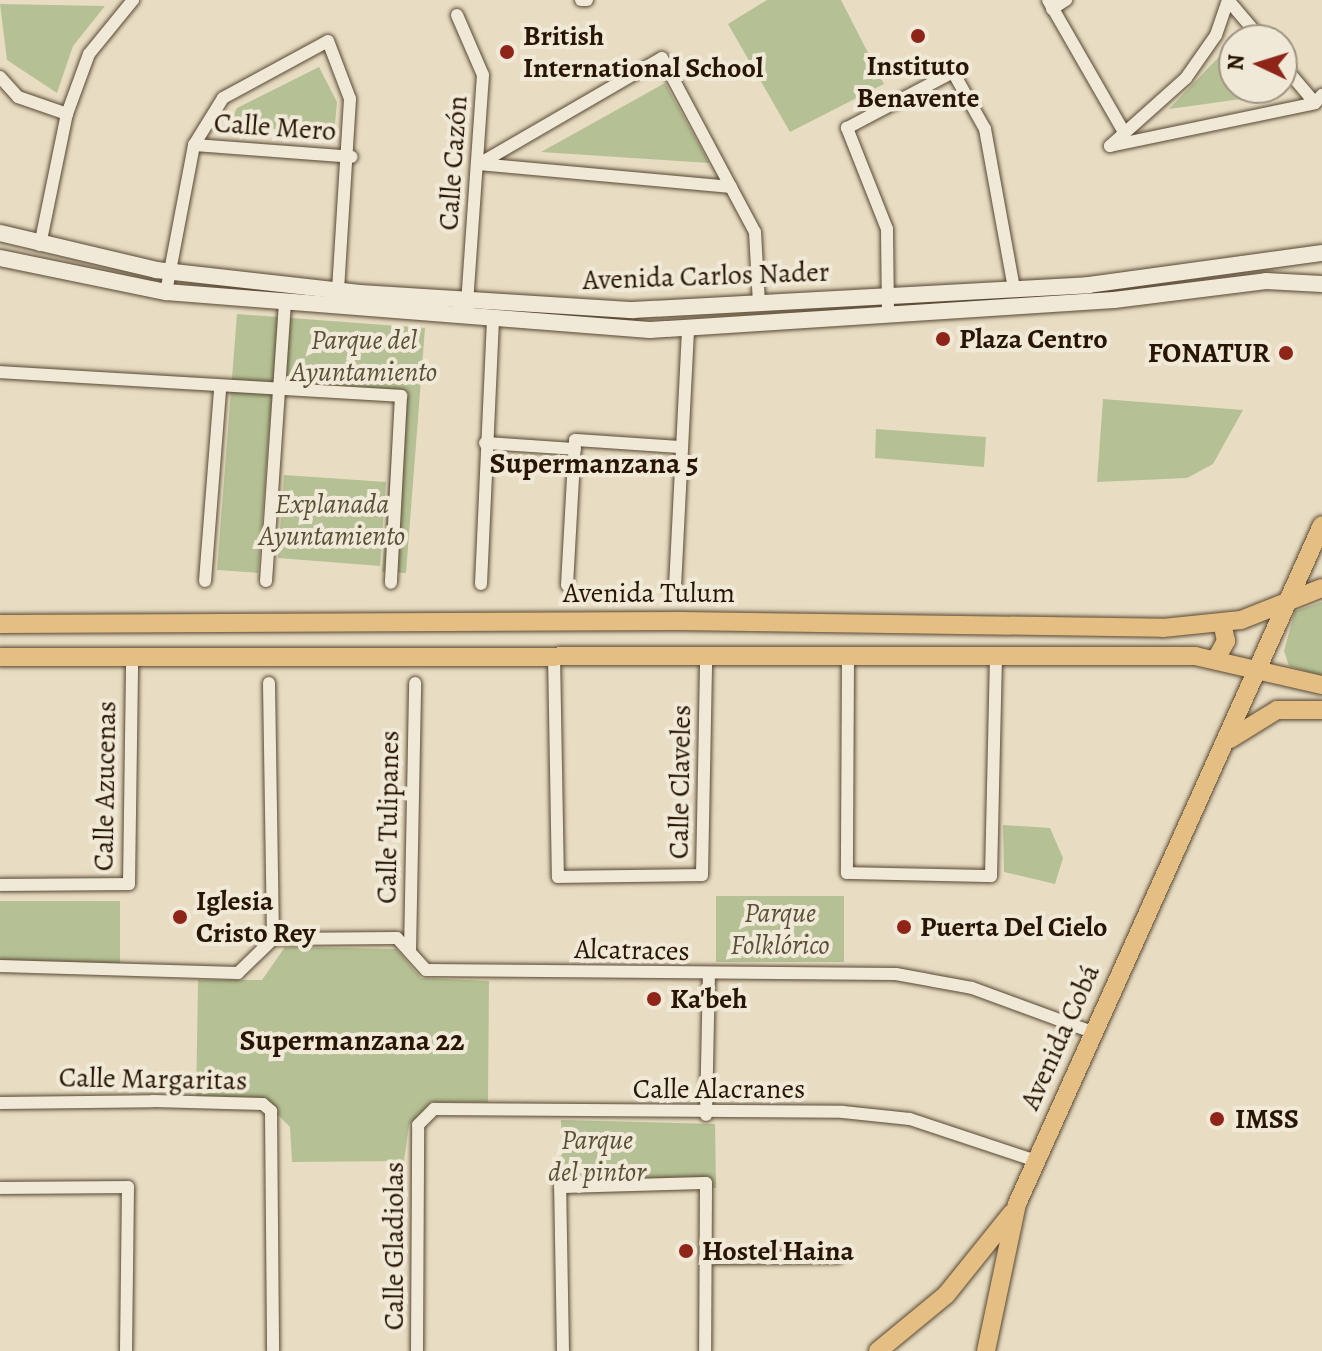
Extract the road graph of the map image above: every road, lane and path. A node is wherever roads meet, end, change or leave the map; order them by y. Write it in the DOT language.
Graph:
graph roads {
  1 [pos="133,0"];
  2 [pos="581,0"];
  3 [pos="587,0"];
  4 [pos="1066,0"];
  5 [pos="1228,0"];
  6 [pos="1050,4"];
  7 [pos="457,15"];
  8 [pos="1248,24"];
  9 [pos="0,77"];
  10 [pos="1298,80"];
  11 [pos="1318,99"];
  12 [pos="67,114"];
  13 [pos="1124,132"];
  14 [pos="194,145"];
  15 [pos="352,157"];
  16 [pos="479,164"];
  17 [pos="731,187"];
  18 [pos="0,233"];
  19 [pos="40,245"];
  20 [pos="1322,253"];
  21 [pos="0,258"];
  22 [pos="170,272"];
  23 [pos="1322,284"];
  24 [pos="1014,288"];
  25 [pos="338,291"];
  26 [pos="166,292"];
  27 [pos="887,294"];
  28 [pos="400,296"];
  29 [pos="467,300"];
  30 [pos="285,304"];
  31 [pos="759,304"];
  32 [pos="888,313"];
  33 [pos="399,314"];
  34 [pos="466,319"];
  35 [pos="493,321"];
  36 [pos="688,327"];
  37 [pos="0,372"];
  38 [pos="278,388"];
  39 [pos="220,389"];
  40 [pos="485,443"];
  41 [pos="681,447"];
  42 [pos="575,449"];
  43 [pos="1322,525"];
  44 [pos="205,581"];
  45 [pos="266,581"];
  46 [pos="391,583"];
  47 [pos="481,584"];
  48 [pos="567,585"];
  49 [pos="675,587"];
  50 [pos="1322,588"];
  51 [pos="1291,596"];
  52 [pos="1222,622"];
  53 [pos="0,624"];
  54 [pos="554,654"];
  55 [pos="0,657"];
  56 [pos="132,658"];
  57 [pos="706,658"];
  58 [pos="996,658"];
  59 [pos="848,659"];
  60 [pos="1216,659"];
  61 [pos="1259,671"];
  62 [pos="269,683"];
  63 [pos="415,683"];
  64 [pos="1322,685"];
  65 [pos="1322,710"];
  66 [pos="1228,740"];
  67 [pos="0,885"];
  68 [pos="273,939"];
  69 [pos="410,952"];
  70 [pos="0,966"];
  71 [pos="709,975"];
  72 [pos="1092,1032"];
  73 [pos="0,1103"];
  74 [pos="706,1115"];
  75 [pos="418,1141"];
  76 [pos="1036,1161"];
  77 [pos="0,1188"];
  78 [pos="1017,1204"];
  79 [pos="838,1257"];
  80 [pos="707,1258"];
  81 [pos="126,1351"];
  82 [pos="273,1351"];
  83 [pos="417,1351"];
  84 [pos="563,1351"];
  85 [pos="705,1351"];
  86 [pos="878,1351"];
  87 [pos="986,1351"];
  1 -- 12 [label="street"];
  2 -- 3 [label="street"];
  4 -- 6 [label="street"];
  5 -- 8 [label="street"];
  5 -- 13 [label="street"];
  6 -- 13 [label="street"];
  7 -- 16 [label="street, Calle Cazón"];
  9 -- 12 [label="street"];
  10 -- 11 [label="street"];
  11 -- 13 [label="street"];
  12 -- 19 [label="street"];
  14 -- 15 [label="street, Calle Mero"];
  14 -- 15 [label="street, Calle Mero"];
  14 -- 22 [label="street, Calle Mero"];
  15 -- 25 [label="street, Calle Mero"];
  16 -- 17 [label="street"];
  16 -- 17 [label="street"];
  16 -- 29 [label="street, Calle Cazón"];
  17 -- 31 [label="street"];
  18 -- 19 [label="street, Avenida Carlos Nader"];
  19 -- 22 [label="street, Avenida Carlos Nader"];
  20 -- 24 [label="street, Avenida Carlos Nader"];
  21 -- 26 [label="street, Avenida Carlos Nader"];
  22 -- 25 [label="street, Avenida Carlos Nader"];
  22 -- 26 [label="street, Calle Mero"];
  23 -- 32 [label="street, Avenida Carlos Nader"];
  24 -- 27 [label="street, Avenida Carlos Nader"];
  24 -- 27 [label="street"];
  25 -- 28 [label="street, Avenida Carlos Nader"];
  26 -- 30 [label="street, Avenida Carlos Nader"];
  27 -- 31 [label="street, Avenida Carlos Nader"];
  27 -- 32 [label="street"];
  28 -- 29 [label="street, Avenida Carlos Nader"];
  28 -- 33 [label="street"];
  29 -- 31 [label="street, Avenida Carlos Nader"];
  29 -- 34 [label="street, Calle Cazón"];
  30 -- 33 [label="street, Avenida Carlos Nader"];
  30 -- 38 [label="street"];
  32 -- 36 [label="street, Avenida Carlos Nader"];
  33 -- 34 [label="street, Avenida Carlos Nader"];
  34 -- 35 [label="street, Avenida Carlos Nader"];
  35 -- 36 [label="street, Avenida Carlos Nader"];
  35 -- 40 [label="street"];
  36 -- 41 [label="street"];
  37 -- 39 [label="street"];
  38 -- 39 [label="street"];
  38 -- 45 [label="street"];
  38 -- 46 [label="street"];
  39 -- 44 [label="street"];
  40 -- 42 [label="street"];
  40 -- 47 [label="street"];
  41 -- 42 [label="street"];
  41 -- 49 [label="street"];
  42 -- 48 [label="street"];
  43 -- 51 [label="main road"];
  50 -- 51 [label="main road, Avenida Tulum"];
  51 -- 52 [label="main road, Avenida Tulum"];
  51 -- 61 [label="main road, Avenida Cobá"];
  52 -- 53 [label="main road, Avenida Tulum"];
  52 -- 60 [label="main road"];
  54 -- 56 [label="main road"];
  54 -- 57 [label="main road"];
  54 -- 57 [label="street, Calle Claveles"];
  55 -- 56 [label="main road"];
  56 -- 67 [label="street, Calle Azucenas"];
  57 -- 59 [label="main road"];
  58 -- 59 [label="main road"];
  58 -- 59 [label="street"];
  58 -- 60 [label="main road"];
  60 -- 61 [label="main road"];
  61 -- 64 [label="main road"];
  61 -- 66 [label="main road, Avenida Cobá"];
  62 -- 68 [label="street"];
  63 -- 69 [label="street, Calle Tulipanes"];
  65 -- 66 [label="main road"];
  66 -- 72 [label="main road, Avenida Cobá"];
  68 -- 69 [label="street, Alcatraces"];
  68 -- 70 [label="street"];
  69 -- 71 [label="street, Alcatraces"];
  71 -- 72 [label="street, Alcatraces"];
  71 -- 74 [label="street"];
  72 -- 76 [label="main road, Avenida Cobá"];
  73 -- 82 [label="street, Calle Margaritas"];
  74 -- 75 [label="street, Calle Alacranes"];
  74 -- 76 [label="street, Calle Alacranes"];
  75 -- 83 [label="street, Calle Gladiolas"];
  76 -- 78 [label="main road, Avenida Cobá"];
  77 -- 81 [label="street"];
  78 -- 86 [label="main road"];
  78 -- 87 [label="main road, Avenida Cobá"];
  79 -- 80 [label="street"];
  80 -- 84 [label="street"];
  80 -- 85 [label="street"];
}
